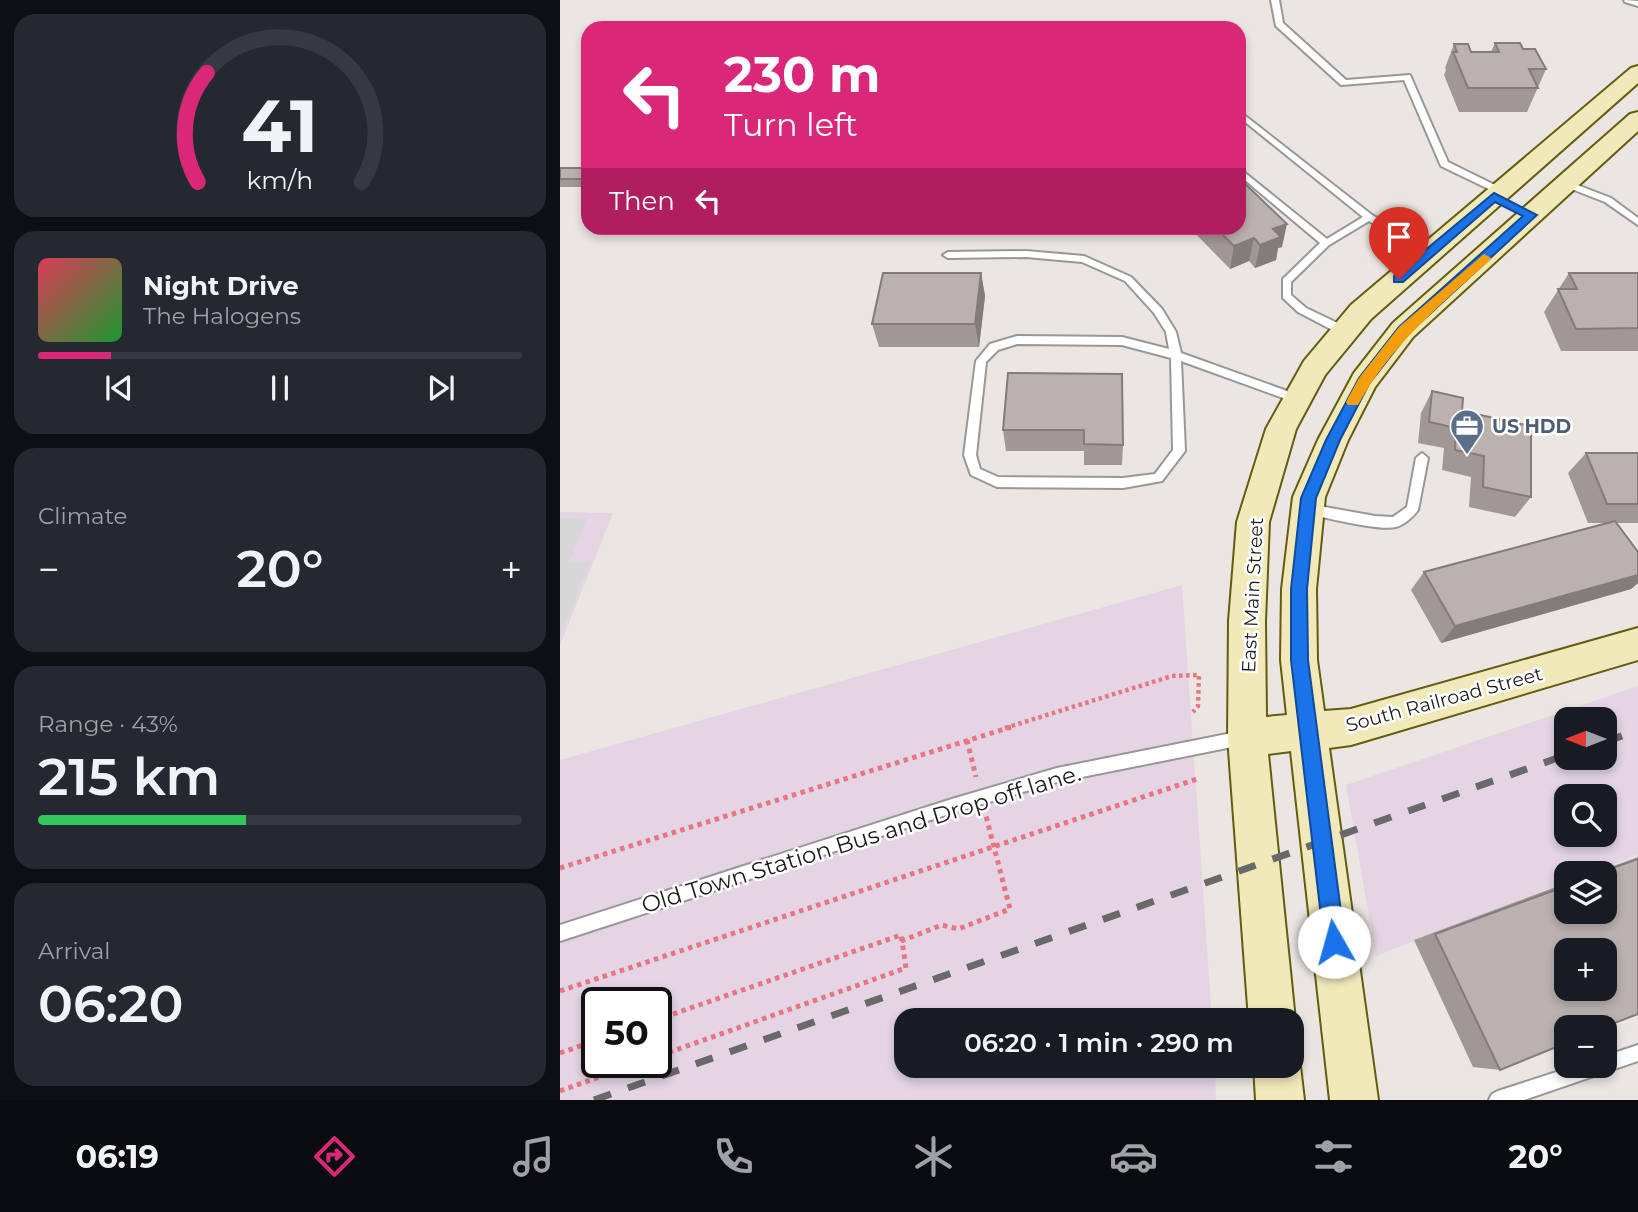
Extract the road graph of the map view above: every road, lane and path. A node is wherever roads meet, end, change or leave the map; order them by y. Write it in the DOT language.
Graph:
graph roads {
  1 [pos="1275,0"];
  2 [pos="1628,0"];
  3 [pos="1638,4"];
  4 [pos="1638,72"];
  5 [pos="1246,119"];
  6 [pos="1638,119"];
  7 [pos="1246,177"];
  8 [pos="1567,184"];
  9 [pos="1497,194"];
  10 [pos="1531,215"];
  11 [pos="1369,217"];
  12 [pos="1638,222"];
  13 [pos="1326,243"];
  14 [pos="1430,253"];
  15 [pos="948,255"];
  16 [pos="1344,331"];
  17 [pos="1176,356"];
  18 [pos="1297,399"];
  19 [pos="1422,458"];
  20 [pos="1308,509"];
  21 [pos="1638,644"];
  22 [pos="1194,712"];
  23 [pos="1306,731"];
  24 [pos="1247,737"];
  25 [pos="967,740"];
  26 [pos="1200,778"];
  27 [pos="982,797"];
  28 [pos="993,845"];
  29 [pos="560,868"];
  30 [pos="560,933"];
  31 [pos="901,941"];
  32 [pos="560,991"];
  33 [pos="1271,1008"];
  34 [pos="672,1014"];
  35 [pos="581,1046"];
  36 [pos="672,1051"];
  37 [pos="560,1053"];
  38 [pos="1638,1053"];
  39 [pos="1617,1060"];
  40 [pos="596,1078"];
  41 [pos="1278,1078"];
  42 [pos="1564,1078"];
  43 [pos="560,1091"];
  44 [pos="1280,1100"];
  45 [pos="1354,1100"];
  46 [pos="1498,1100"];
  1 -- 9 [label="lane"];
  2 -- 3 [label="lane"];
  4 -- 9 [label="main road, East Main Street"];
  5 -- 11 [label="lane"];
  6 -- 8 [label="main road"];
  7 -- 13 [label="lane"];
  8 -- 10 [label="main road"];
  8 -- 12 [label="lane"];
  9 -- 10 [label="main road"];
  9 -- 14 [label="main road, East Main Street"];
  10 -- 20 [label="main road"];
  11 -- 13 [label="lane"];
  11 -- 14 [label="lane"];
  13 -- 16 [label="lane"];
  14 -- 16 [label="main road, East Main Street"];
  15 -- 17 [label="lane"];
  16 -- 18 [label="main road, East Main Street"];
  17 -- 17 [label="lane"];
  17 -- 18 [label="lane"];
  18 -- 24 [label="main road, East Main Street"];
  19 -- 20 [label="lane"];
  20 -- 23 [label="main road"];
  21 -- 23 [label="main road, South Railroad Street"];
  22 -- 25 [label="path"];
  23 -- 24 [label="main road, South Railroad Street"];
  23 -- 45 [label="main road"];
  24 -- 27 [label="lane, Old Town Station Bus and Drop off lane."];
  24 -- 33 [label="main road, East Main Street"];
  25 -- 27 [label="path"];
  25 -- 29 [label="path"];
  26 -- 28 [label="path"];
  27 -- 28 [label="path"];
  27 -- 30 [label="lane, Old Town Station Bus and Drop off lane."];
  28 -- 31 [label="path"];
  28 -- 32 [label="path"];
  31 -- 34 [label="path"];
  31 -- 36 [label="path"];
  35 -- 37 [label="path"];
  38 -- 39 [label="lane"];
  40 -- 43 [label="path"];
  41 -- 44 [label="main road"];
  42 -- 46 [label="lane"];
}
